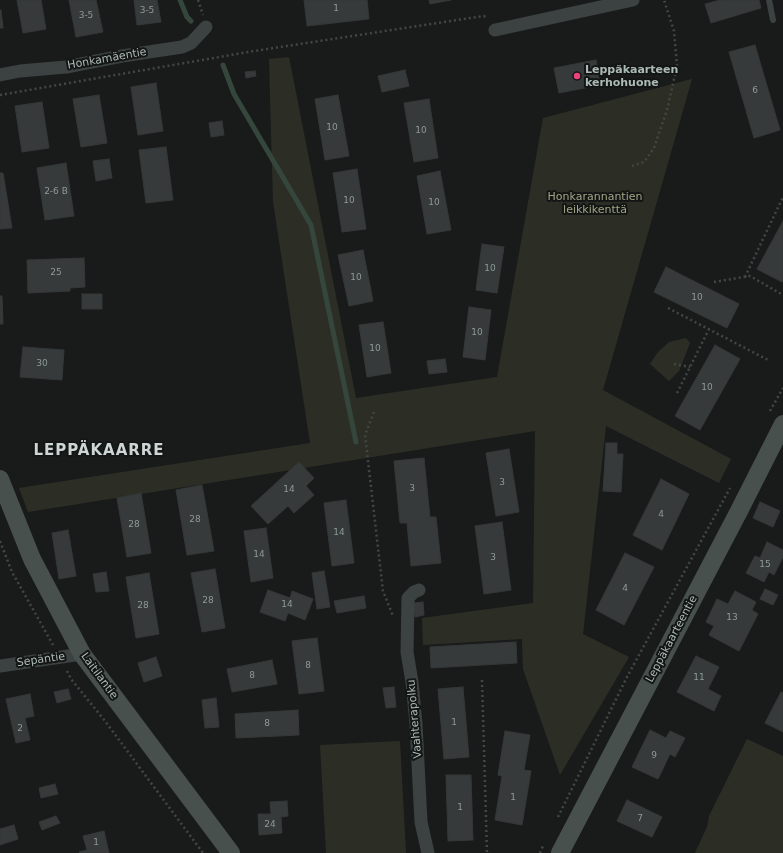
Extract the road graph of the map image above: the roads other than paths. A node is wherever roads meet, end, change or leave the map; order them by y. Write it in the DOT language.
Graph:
graph roads {
  1 [pos="633,0"];
  2 [pos="769,0"];
  3 [pos="773,20"];
  4 [pos="206,27"];
  5 [pos="495,30"];
  6 [pos="0,75"];
  7 [pos="776,419"];
  8 [pos="0,479"];
  9 [pos="419,590"];
  10 [pos="82,654"];
  11 [pos="0,666"];
  12 [pos="231,853"];
  13 [pos="428,853"];
  14 [pos="560,853"];
  1 -- 5 [label="street"];
  2 -- 3 [label="lane"];
  4 -- 6 [label="street, Honkamäentie"];
  7 -- 14 [label="street, Leppäkaarteentie"];
  8 -- 10 [label="street, Laitilantie"];
  9 -- 13 [label="street, Vaahterapolku"];
  10 -- 11 [label="street, Sepäntie"];
  10 -- 12 [label="street, Laitilantie"];
}
